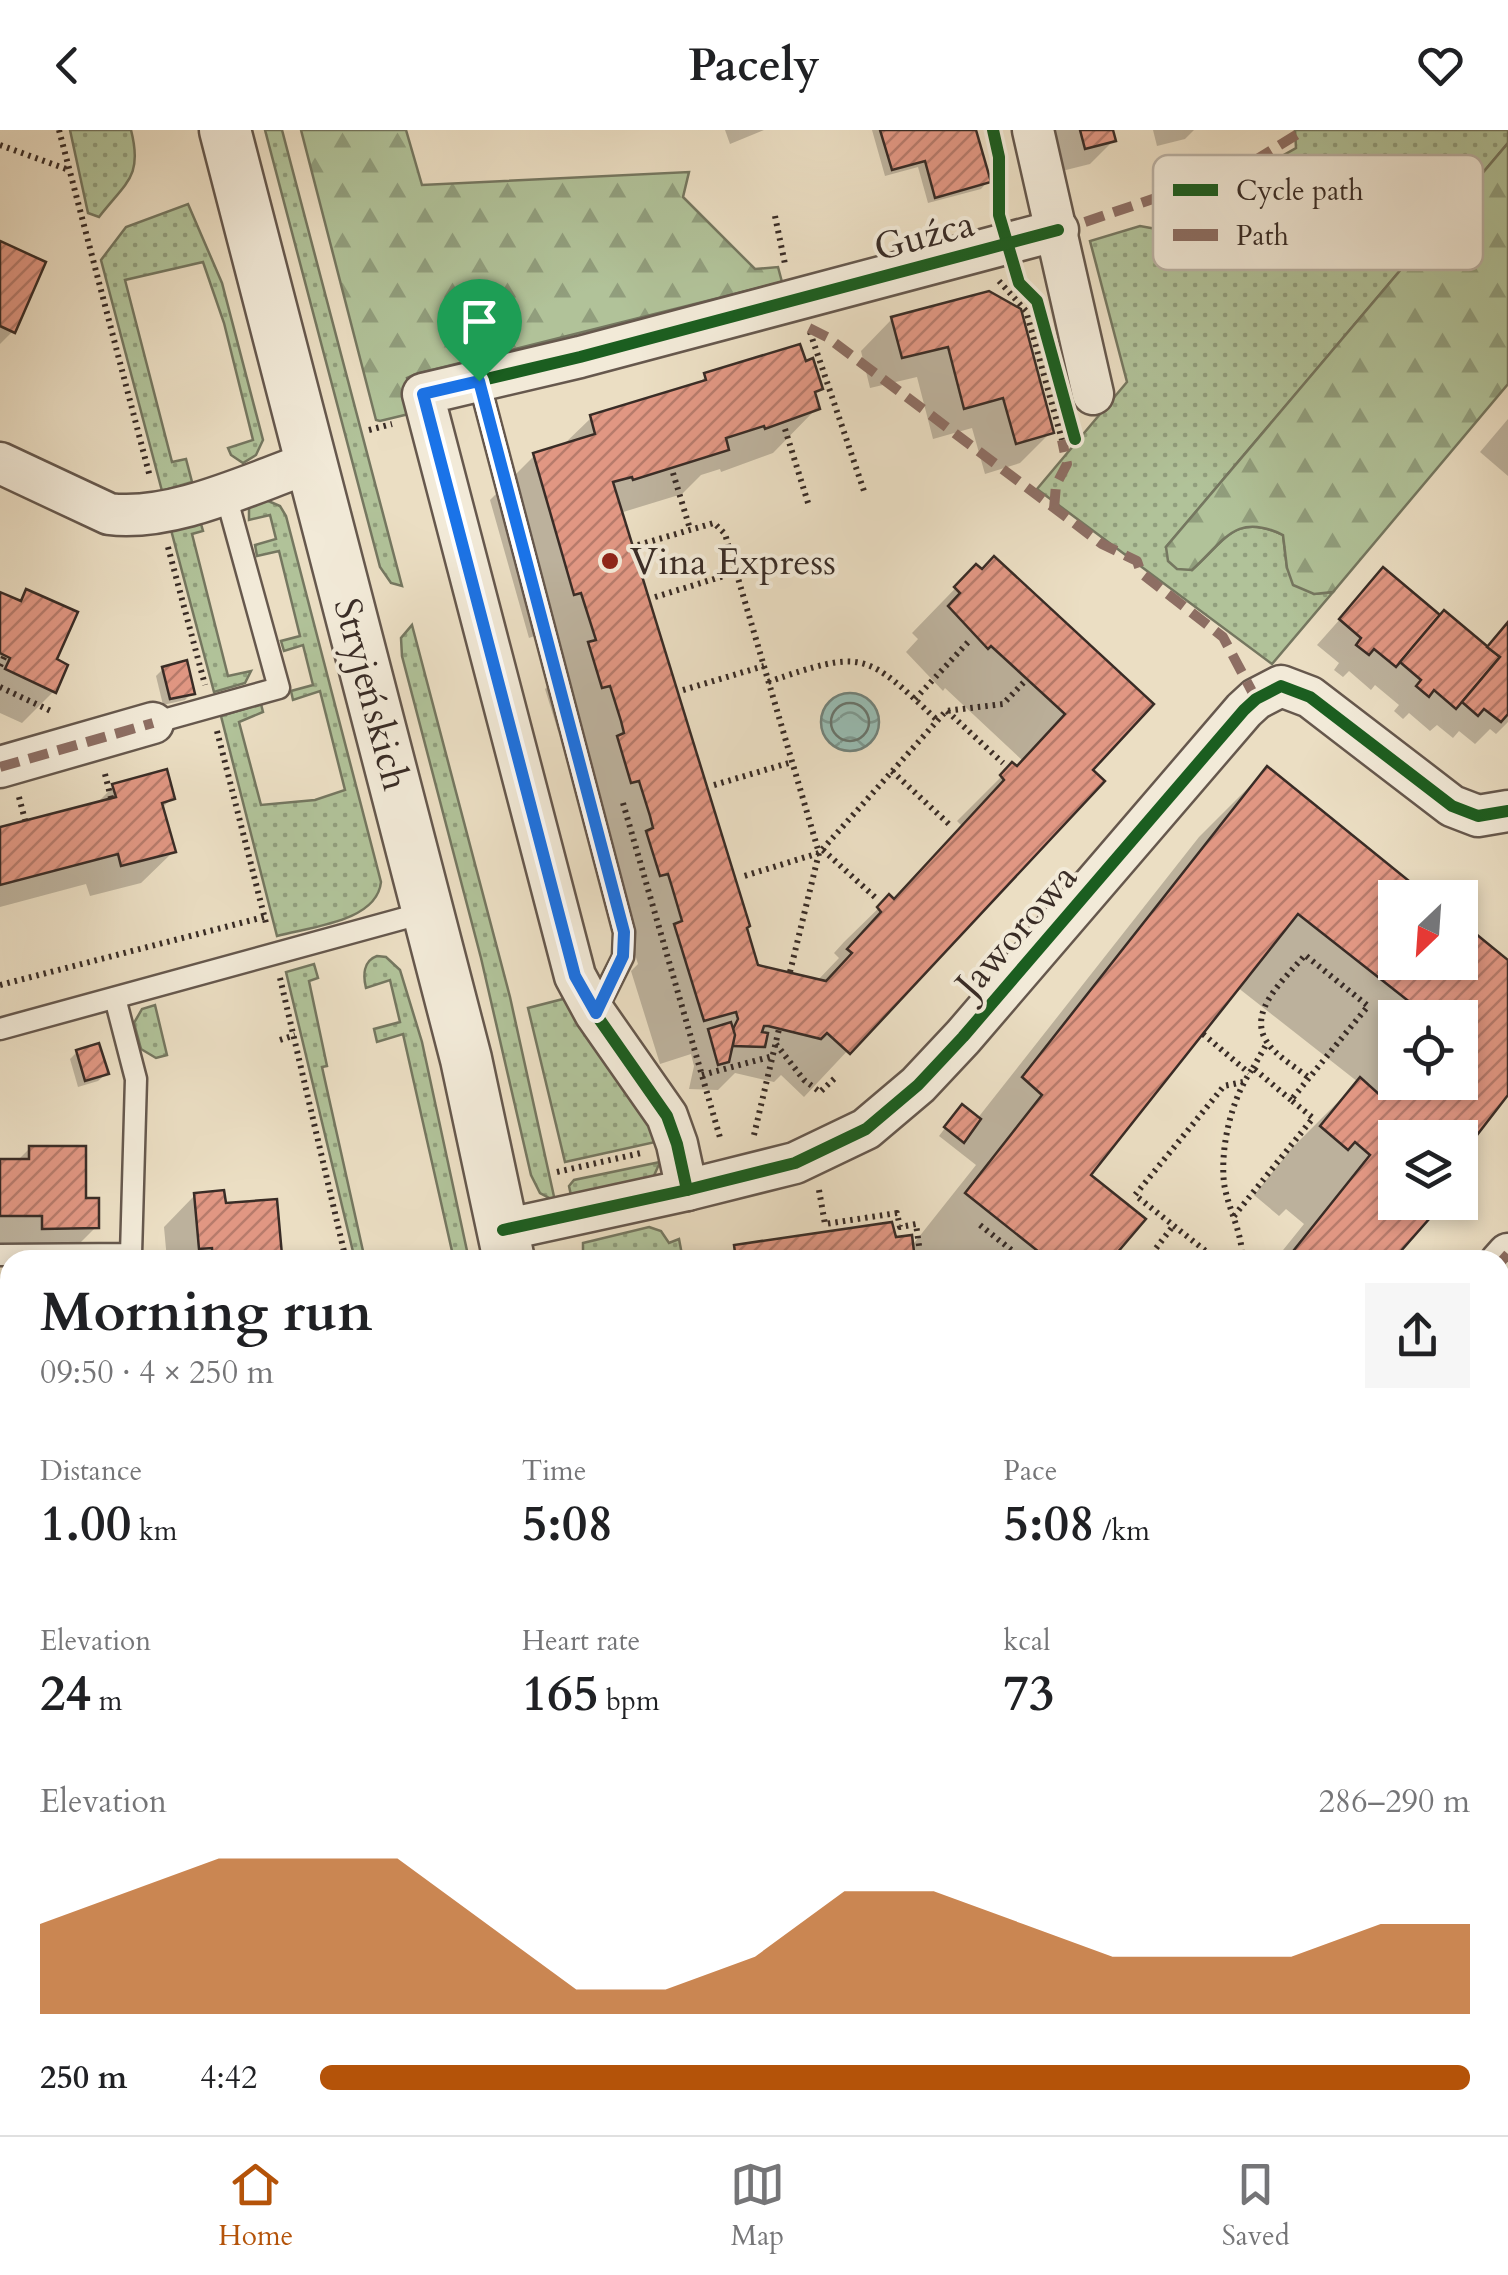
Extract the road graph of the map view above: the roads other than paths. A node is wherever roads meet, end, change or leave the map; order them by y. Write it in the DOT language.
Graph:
graph roads {
  1 [pos="225,130"];
  2 [pos="1033,130"];
  3 [pos="1071,226"];
  4 [pos="479,381"];
  5 [pos="1093,394"];
  6 [pos="312,462"];
  7 [pos="0,464"];
  8 [pos="225,492"];
  9 [pos="153,723"];
  10 [pos="0,767"];
  11 [pos="1508,811"];
  12 [pos="429,912"];
  13 [pos="115,998"];
  14 [pos="596,1013"];
  15 [pos="0,1030"];
  16 [pos="687,1190"];
  17 [pos="506,1245"];
  18 [pos="130,1250"];
  1 -- 6 [label="street, Stryjeńskich"];
  2 -- 3 [label="street"];
  3 -- 4 [label="street, Guźca"];
  3 -- 5 [label="street"];
  4 -- 14 [label="lane"];
  4 -- 14 [label="street, Guźca"];
  6 -- 8 [label="street"];
  6 -- 12 [label="street, Stryjeńskich"];
  7 -- 8 [label="street"];
  8 -- 9 [label="lane"];
  9 -- 10 [label="street"];
  11 -- 16 [label="street, Jaworowa"];
  12 -- 13 [label="lane"];
  12 -- 17 [label="street, Stryjeńskich"];
  13 -- 15 [label="lane"];
  13 -- 18 [label="lane"];
  14 -- 16 [label="street"];
  16 -- 17 [label="street, Jaworowa"];
}
